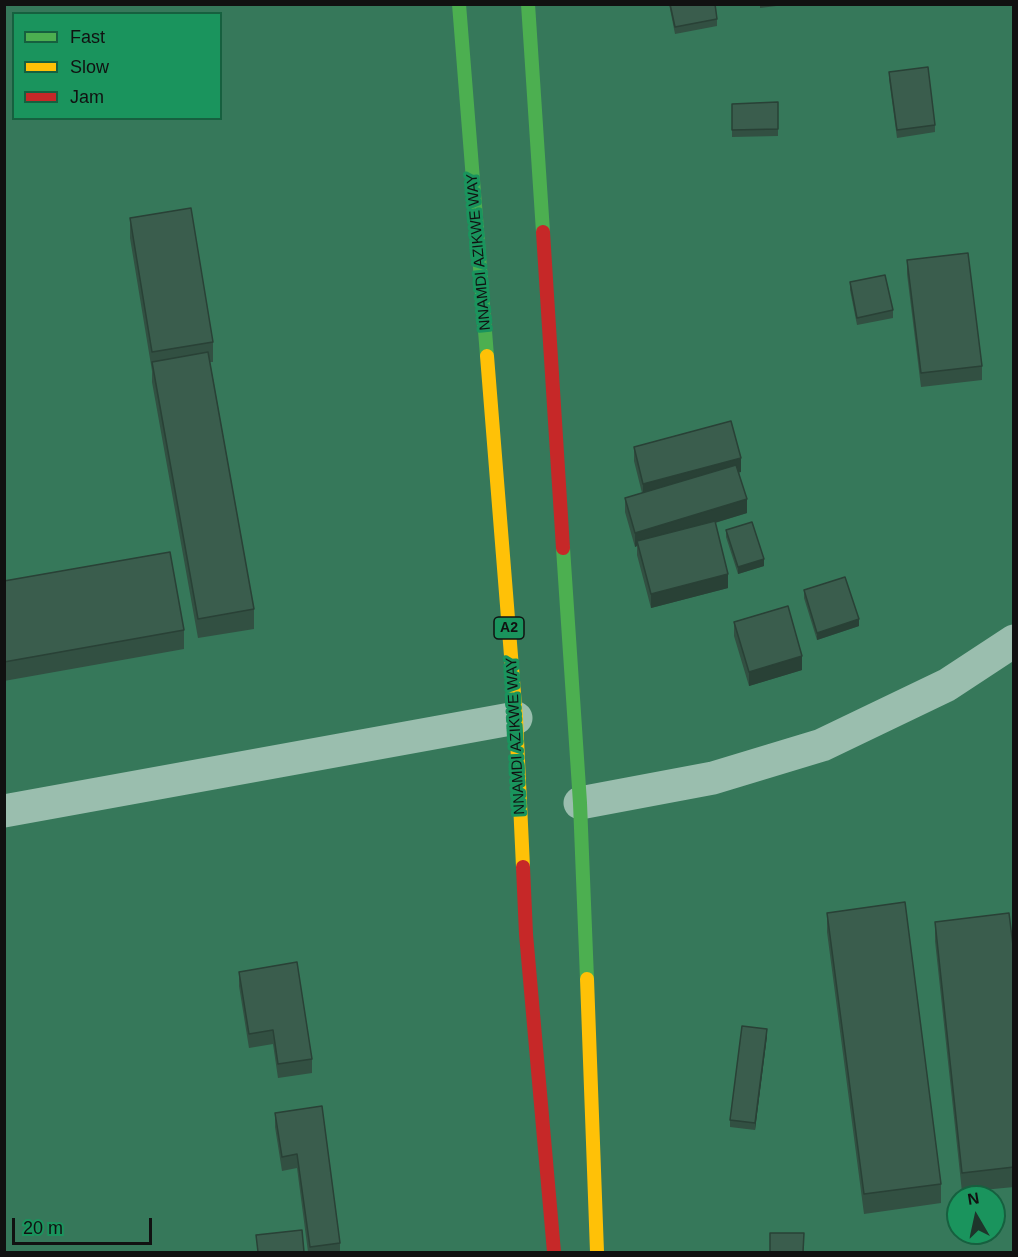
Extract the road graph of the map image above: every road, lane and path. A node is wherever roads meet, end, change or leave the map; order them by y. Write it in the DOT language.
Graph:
graph roads {
  1 [pos="459,4"];
  2 [pos="528,4"];
  3 [pos="1014,641"];
  4 [pos="516,718"];
  5 [pos="580,803"];
  6 [pos="4,811"];
  7 [pos="554,1252"];
  8 [pos="597,1252"];
  1 -- 4 [label="highway, NNAMDI AZIKWE WAY / A2"];
  2 -- 5 [label="highway"];
  3 -- 5 [label="street"];
  4 -- 6 [label="street"];
  4 -- 7 [label="highway, NNAMDI AZIKWE WAY / A2"];
  5 -- 8 [label="highway"];
}
